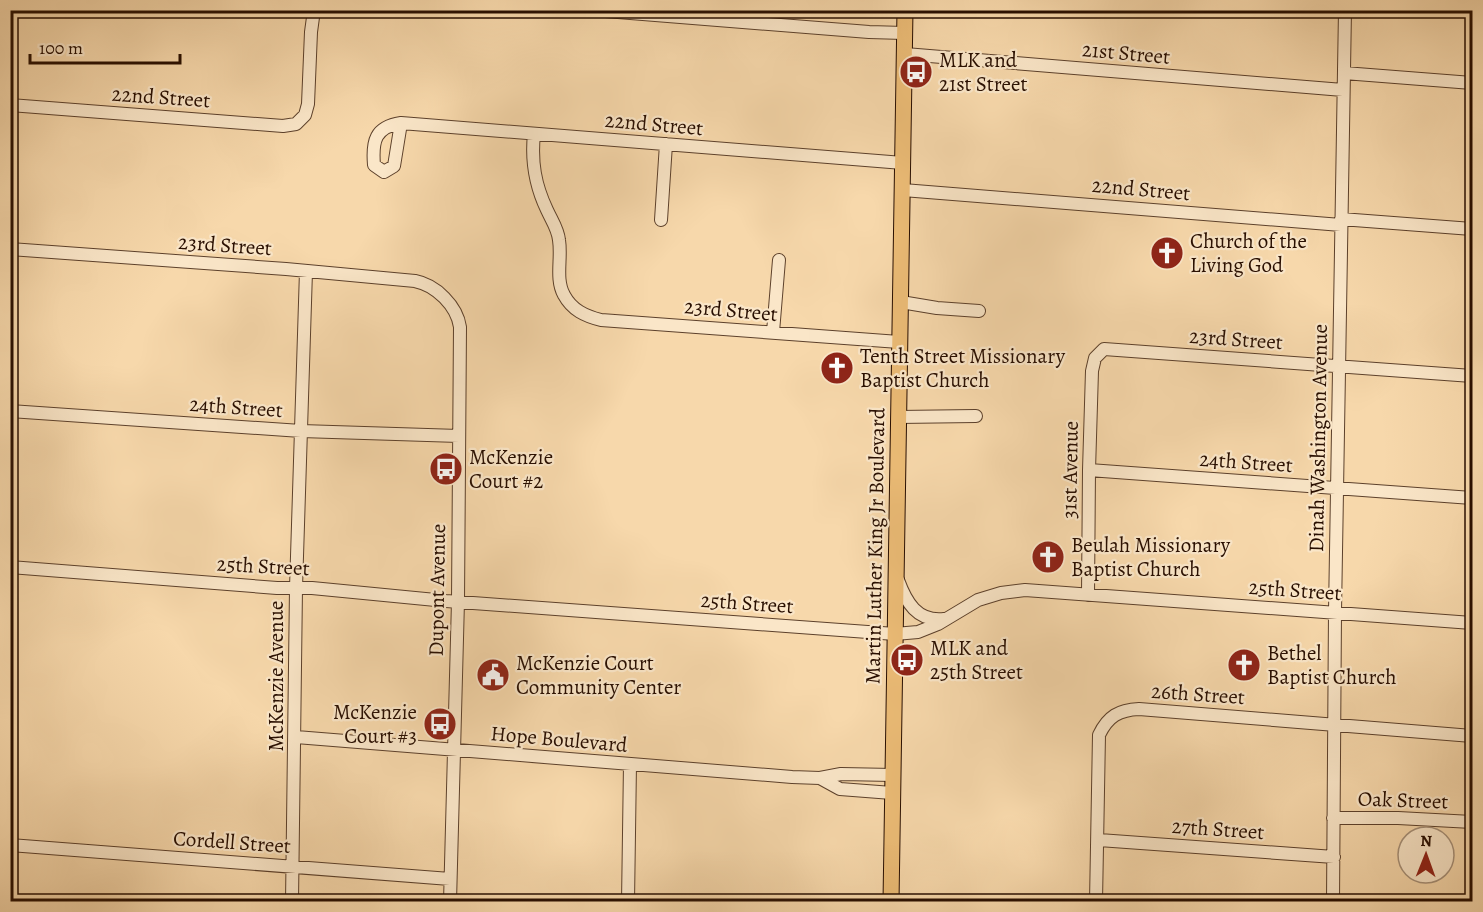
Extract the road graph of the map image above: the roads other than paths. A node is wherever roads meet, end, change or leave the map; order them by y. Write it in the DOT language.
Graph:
graph roads {
  1 [pos="314,10"];
  2 [pos="593,10"];
  3 [pos="905,10"];
  4 [pos="1345,10"];
  5 [pos="904,33"];
  6 [pos="905,54"];
  7 [pos="1344,73"];
  8 [pos="1473,83"];
  9 [pos="1343,90"];
  10 [pos="10,105"];
  11 [pos="401,123"];
  12 [pos="534,134"];
  13 [pos="666,144"];
  14 [pos="903,163"];
  15 [pos="903,190"];
  16 [pos="661,220"];
  17 [pos="1341,222"];
  18 [pos="1473,229"];
  19 [pos="10,249"];
  20 [pos="779,261"];
  21 [pos="306,271"];
  22 [pos="434,288"];
  23 [pos="901,303"];
  24 [pos="979,311"];
  25 [pos="773,332"];
  26 [pos="899,342"];
  27 [pos="1104,349"];
  28 [pos="1340,367"];
  29 [pos="1473,376"];
  30 [pos="10,411"];
  31 [pos="976,416"];
  32 [pos="898,417"];
  33 [pos="301,431"];
  34 [pos="459,436"];
  35 [pos="1089,470"];
  36 [pos="1337,488"];
  37 [pos="1473,498"];
  38 [pos="10,567"];
  39 [pos="896,575"];
  40 [pos="296,588"];
  41 [pos="1088,595"];
  42 [pos="458,601"];
  43 [pos="1335,612"];
  44 [pos="948,618"];
  45 [pos="1473,623"];
  46 [pos="895,634"];
  47 [pos="1335,724"];
  48 [pos="1473,736"];
  49 [pos="296,737"];
  50 [pos="453,750"];
  51 [pos="630,764"];
  52 [pos="892,775"];
  53 [pos="820,778"];
  54 [pos="892,793"];
  55 [pos="1333,818"];
  56 [pos="1473,822"];
  57 [pos="1099,840"];
  58 [pos="10,844"];
  59 [pos="1334,857"];
  60 [pos="292,866"];
  61 [pos="450,879"];
  62 [pos="292,902"];
  63 [pos="450,902"];
  64 [pos="628,902"];
  65 [pos="891,902"];
  66 [pos="1096,902"];
  67 [pos="1333,902"];
  1 -- 10 [label="street, 22nd Street"];
  2 -- 5 [label="street"];
  3 -- 5 [label="main road, Martin Luther King Jr Boulevard"];
  4 -- 7 [label="street, Dinah Washington Avenue"];
  5 -- 6 [label="main road, Martin Luther King Jr Boulevard"];
  6 -- 9 [label="street, 21st Street"];
  6 -- 14 [label="main road, Martin Luther King Jr Boulevard"];
  7 -- 8 [label="street"];
  7 -- 9 [label="street, Dinah Washington Avenue"];
  9 -- 17 [label="street, Dinah Washington Avenue"];
  11 -- 12 [label="street, 22nd Street"];
  12 -- 13 [label="street, 22nd Street"];
  12 -- 25 [label="street, 23rd Street"];
  13 -- 14 [label="street, 22nd Street"];
  13 -- 16 [label="street"];
  14 -- 15 [label="main road, Martin Luther King Jr Boulevard"];
  15 -- 17 [label="street, 22nd Street"];
  15 -- 23 [label="main road, Martin Luther King Jr Boulevard"];
  17 -- 18 [label="street, 22nd Street"];
  17 -- 28 [label="street, Dinah Washington Avenue"];
  19 -- 21 [label="street, 23rd Street"];
  20 -- 25 [label="street"];
  21 -- 22 [label="street, 23rd Street"];
  21 -- 33 [label="street, McKenzie Avenue"];
  22 -- 34 [label="street, Dupont Avenue"];
  23 -- 24 [label="street"];
  23 -- 26 [label="main road, Martin Luther King Jr Boulevard"];
  25 -- 26 [label="street, 23rd Street"];
  26 -- 32 [label="main road, Martin Luther King Jr Boulevard"];
  27 -- 28 [label="street, 23rd Street"];
  27 -- 35 [label="street, 31st Avenue"];
  28 -- 29 [label="street, 23rd Street"];
  28 -- 36 [label="street, Dinah Washington Avenue"];
  30 -- 33 [label="street, 24th Street"];
  31 -- 32 [label="street"];
  32 -- 39 [label="main road, Martin Luther King Jr Boulevard"];
  33 -- 34 [label="street, 24th Street"];
  33 -- 40 [label="street, McKenzie Avenue"];
  34 -- 42 [label="street, Dupont Avenue"];
  35 -- 36 [label="street, 24th Street"];
  35 -- 41 [label="street, 31st Avenue"];
  36 -- 37 [label="street, 24th Street"];
  36 -- 43 [label="street, Dinah Washington Avenue"];
  38 -- 40 [label="street, 25th Street"];
  39 -- 44 [label="street"];
  39 -- 46 [label="main road, Martin Luther King Jr Boulevard"];
  40 -- 42 [label="street, 25th Street"];
  40 -- 49 [label="street, McKenzie Avenue"];
  41 -- 43 [label="street, 25th Street"];
  41 -- 44 [label="street, 25th Street"];
  42 -- 46 [label="street, 25th Street"];
  42 -- 50 [label="street, Dupont Avenue"];
  43 -- 45 [label="street, 25th Street"];
  43 -- 47 [label="street, Dinah Washington Avenue"];
  44 -- 46 [label="street, 25th Street"];
  46 -- 52 [label="main road, Martin Luther King Jr Boulevard"];
  47 -- 48 [label="street, 26th Street"];
  47 -- 55 [label="street, Dinah Washington Avenue"];
  47 -- 57 [label="street, 26th Street"];
  49 -- 50 [label="street, Hope Boulevard"];
  49 -- 60 [label="street, McKenzie Avenue"];
  50 -- 51 [label="street, Hope Boulevard"];
  50 -- 61 [label="street, Dupont Avenue"];
  51 -- 53 [label="street, Hope Boulevard"];
  51 -- 64 [label="street"];
  52 -- 53 [label="street, Hope Boulevard"];
  52 -- 54 [label="main road, Martin Luther King Jr Boulevard"];
  53 -- 54 [label="street, Hope Boulevard"];
  54 -- 65 [label="main road, Martin Luther King Jr Boulevard"];
  55 -- 56 [label="street, Oak Street"];
  55 -- 59 [label="street, Dinah Washington Avenue"];
  57 -- 59 [label="street, 27th Street"];
  57 -- 66 [label="street"];
  58 -- 60 [label="street, Cordell Street"];
  59 -- 67 [label="street, Dinah Washington Avenue"];
  60 -- 61 [label="street, Cordell Street"];
  60 -- 62 [label="street, McKenzie Avenue"];
  61 -- 63 [label="street, Dupont Avenue"];
}
